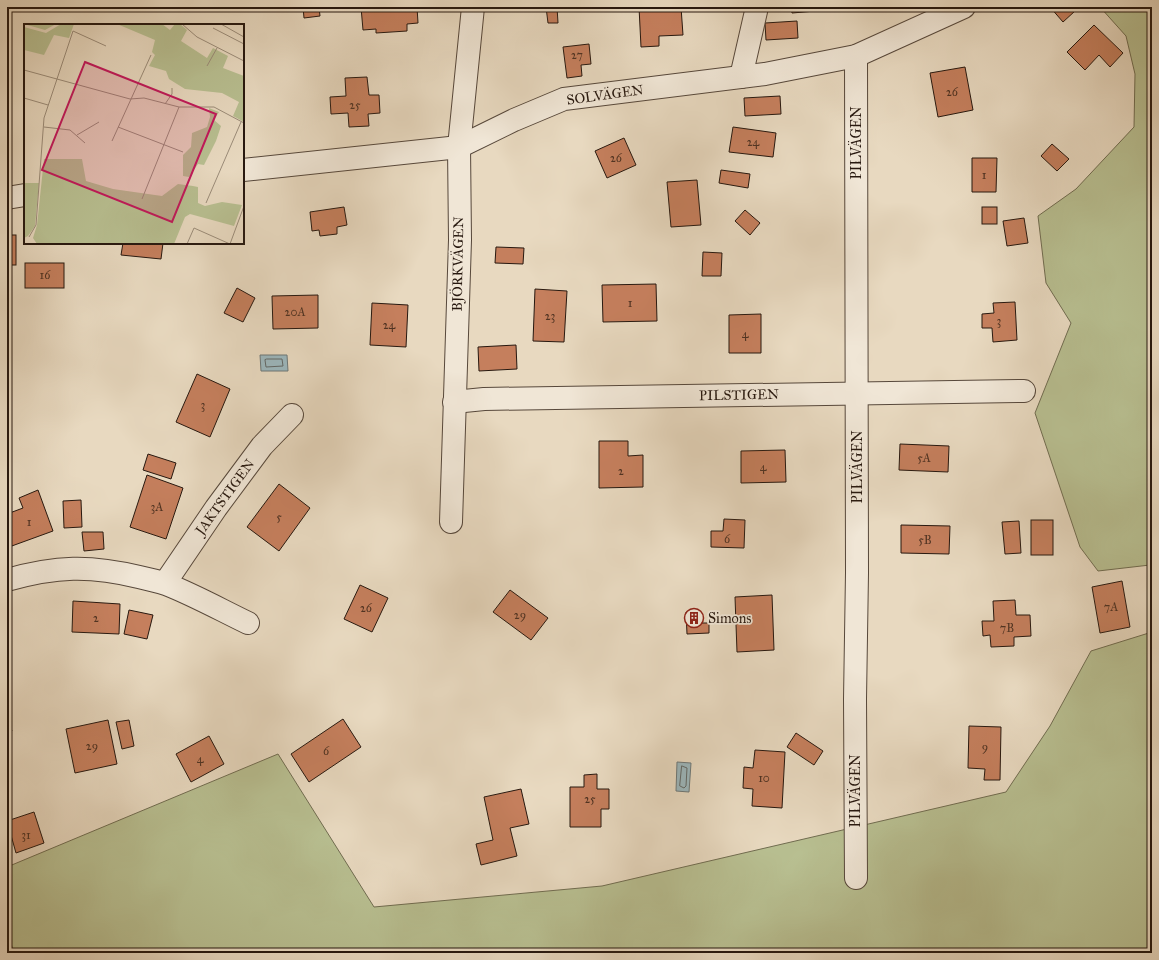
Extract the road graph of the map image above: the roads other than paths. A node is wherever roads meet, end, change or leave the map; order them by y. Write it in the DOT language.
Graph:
graph roads {
  1 [pos="473,7"];
  2 [pos="757,7"];
  3 [pos="964,7"];
  4 [pos="856,56"];
  5 [pos="741,77"];
  6 [pos="459,147"];
  7 [pos="244,170"];
  8 [pos="24,196"];
  9 [pos="7,198"];
  10 [pos="1024,391"];
  11 [pos="857,394"];
  12 [pos="454,402"];
  13 [pos="292,415"];
  14 [pos="451,522"];
  15 [pos="7,580"];
  16 [pos="165,583"];
  17 [pos="248,623"];
  18 [pos="856,878"];
  1 -- 6 [label="street, BJÖRKVÄGEN"];
  2 -- 5 [label="street"];
  3 -- 4 [label="street, SOLVÄGEN"];
  4 -- 5 [label="street, SOLVÄGEN"];
  4 -- 11 [label="street, PILVÄGEN"];
  5 -- 6 [label="street, SOLVÄGEN"];
  6 -- 7 [label="street, SOLVÄGEN"];
  6 -- 12 [label="street, BJÖRKVÄGEN"];
  8 -- 9 [label="street"];
  10 -- 11 [label="street, PILSTIGEN"];
  11 -- 12 [label="street, PILSTIGEN"];
  11 -- 18 [label="street, PILVÄGEN"];
  12 -- 14 [label="street, BJÖRKVÄGEN"];
  13 -- 16 [label="street, JAKTSTIGEN"];
  15 -- 16 [label="street"];
  16 -- 17 [label="street"];
}
